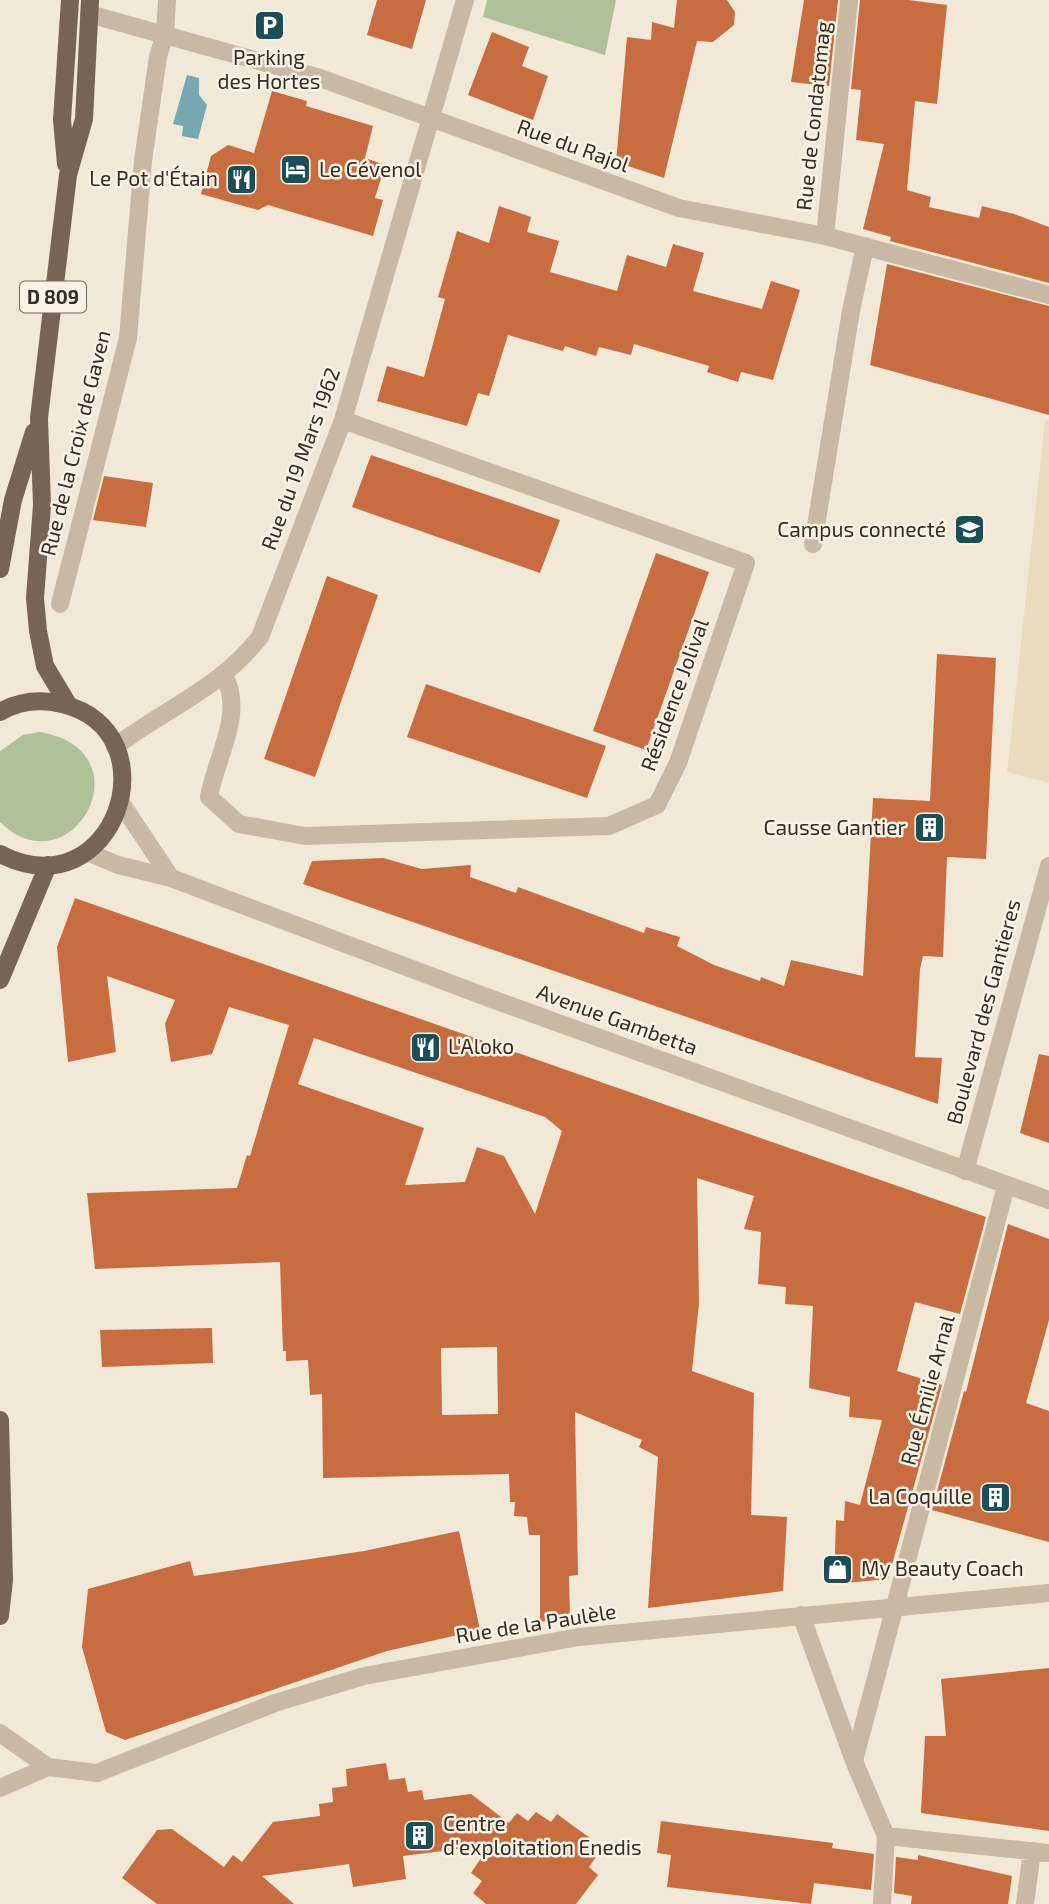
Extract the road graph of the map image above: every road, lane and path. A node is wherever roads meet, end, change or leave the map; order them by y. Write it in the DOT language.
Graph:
graph roads {
  1 [pos="70,0"];
  2 [pos="167,0"];
  3 [pos="465,0"];
  4 [pos="849,0"];
  5 [pos="89,7"];
  6 [pos="164,33"];
  7 [pos="432,119"];
  8 [pos="68,175"];
  9 [pos="825,236"];
  10 [pos="864,246"];
  11 [pos="1049,295"];
  12 [pos="38,418"];
  13 [pos="343,420"];
  14 [pos="813,544"];
  15 [pos="0,569"];
  16 [pos="60,604"];
  17 [pos="224,675"];
  18 [pos="69,706"];
  19 [pos="0,712"];
  20 [pos="115,747"];
  21 [pos="121,803"];
  22 [pos="87,852"];
  23 [pos="0,854"];
  24 [pos="48,865"];
  25 [pos="1049,866"];
  26 [pos="171,878"];
  27 [pos="0,980"];
  28 [pos="965,1171"];
  29 [pos="1006,1186"];
  30 [pos="1049,1200"];
  31 [pos="0,1420"];
  32 [pos="1049,1593"];
  33 [pos="893,1606"];
  34 [pos="801,1615"];
  35 [pos="0,1616"];
  36 [pos="0,1733"];
  37 [pos="854,1761"];
  38 [pos="48,1767"];
  39 [pos="0,1788"];
  40 [pos="886,1836"];
  41 [pos="1041,1852"];
  42 [pos="882,1904"];
  43 [pos="1025,1904"];
  1 -- 8 [label="main road, D 809"];
  2 -- 6 [label="street, Rue de la Croix de Gaven"];
  3 -- 7 [label="street, Rue du 19 Mars 1962"];
  4 -- 9 [label="street, Rue de Condatomag"];
  5 -- 6 [label="street, Rue du Rajol"];
  5 -- 8 [label="main road, D 809"];
  6 -- 7 [label="street, Rue du Rajol"];
  6 -- 16 [label="street, Rue de la Croix de Gaven"];
  7 -- 9 [label="street, Rue du Rajol"];
  7 -- 13 [label="street, Rue du 19 Mars 1962"];
  8 -- 12 [label="main road, D 809"];
  9 -- 10 [label="street, Rue du Rajol"];
  10 -- 11 [label="street, Rue du Rajol"];
  10 -- 14 [label="street"];
  12 -- 15 [label="main road, D 809"];
  12 -- 18 [label="main road, D 809"];
  13 -- 17 [label="street, Rue du 19 Mars 1962"];
  13 -- 17 [label="street, Résidence Jolival"];
  17 -- 20 [label="street, Rue du 19 Mars 1962"];
  18 -- 19 [label="main road"];
  18 -- 20 [label="main road"];
  20 -- 21 [label="main road"];
  21 -- 22 [label="main road"];
  21 -- 26 [label="street"];
  22 -- 24 [label="main road"];
  22 -- 26 [label="street, Avenue Gambetta"];
  23 -- 24 [label="main road"];
  24 -- 27 [label="main road"];
  25 -- 28 [label="street, Boulevard des Gantieres"];
  26 -- 28 [label="street, Avenue Gambetta"];
  28 -- 29 [label="street, Avenue Gambetta"];
  29 -- 30 [label="street, Avenue Gambetta"];
  29 -- 33 [label="street, Rue Émilie Arnal"];
  31 -- 35 [label="main road"];
  32 -- 33 [label="street, Rue de la Paulèle"];
  33 -- 34 [label="street, Rue de la Paulèle"];
  33 -- 37 [label="street, Rue Émilie Arnal"];
  34 -- 37 [label="street"];
  34 -- 38 [label="street, Rue de la Paulèle"];
  36 -- 38 [label="street, Rue de la Paulèle"];
  37 -- 40 [label="street"];
  38 -- 39 [label="street"];
  40 -- 41 [label="street"];
  40 -- 42 [label="street"];
  41 -- 43 [label="street"];
}
